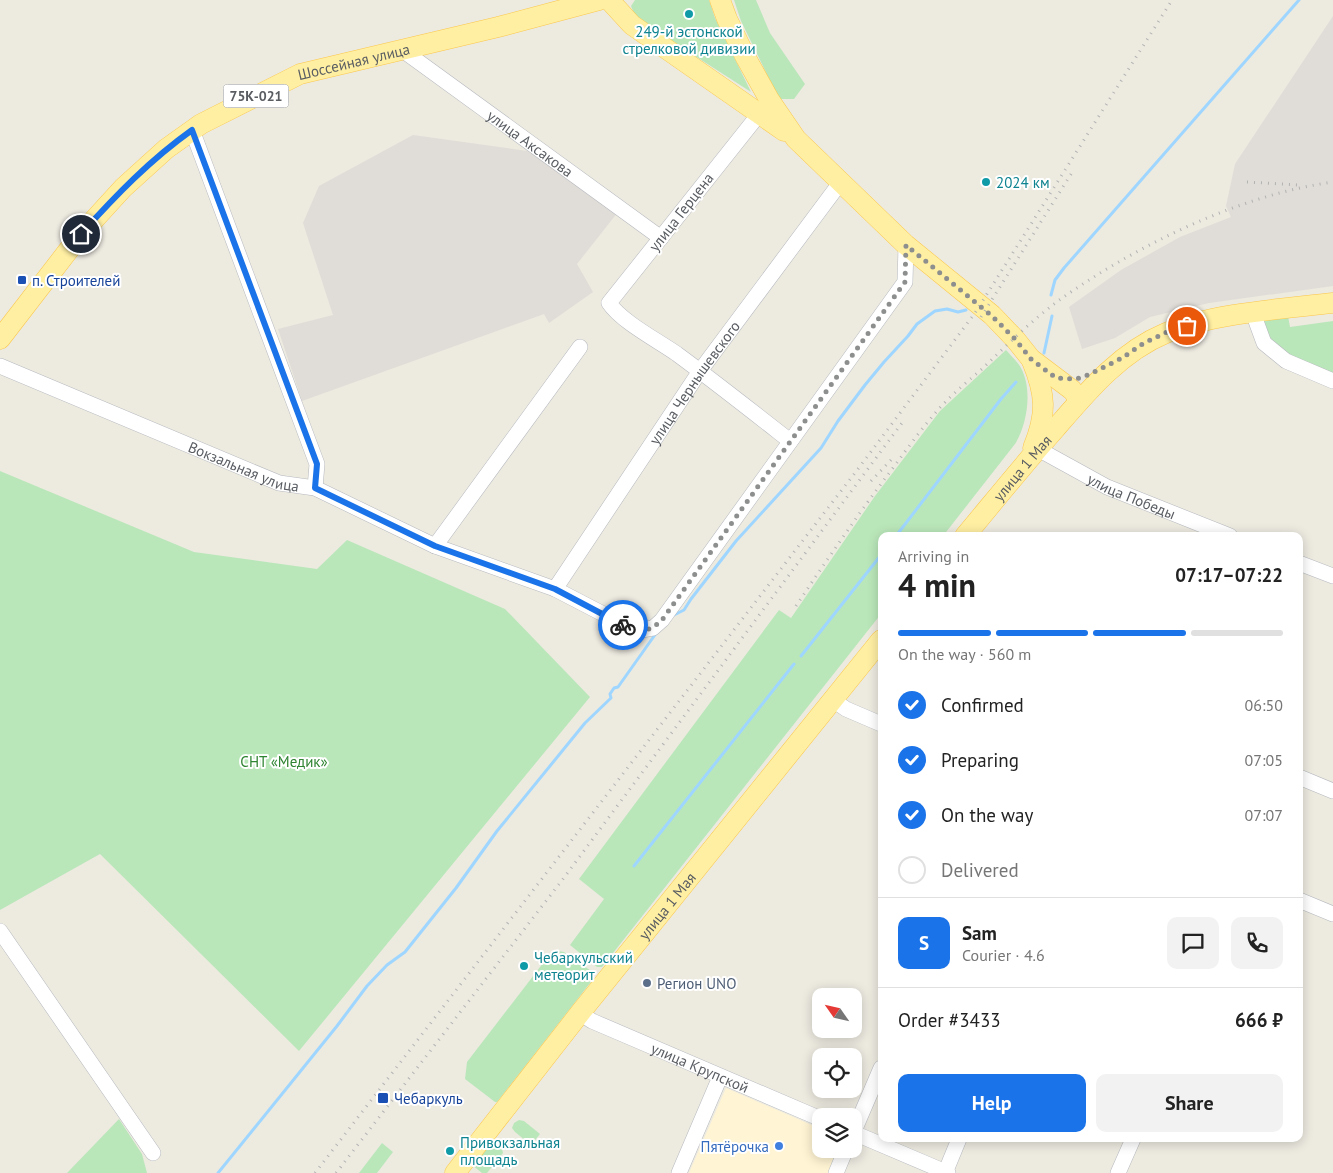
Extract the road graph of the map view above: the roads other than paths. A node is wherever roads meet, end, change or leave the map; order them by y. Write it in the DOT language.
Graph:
graph roads {
  1 [pos="599,0"];
  2 [pos="609,0"];
  3 [pos="720,0"];
  4 [pos="401,49"];
  5 [pos="760,112"];
  6 [pos="192,130"];
  7 [pos="796,139"];
  8 [pos="840,183"];
  9 [pos="661,238"];
  10 [pos="906,245"];
  11 [pos="1333,302"];
  12 [pos="1253,313"];
  13 [pos="0,339"];
  14 [pos="580,347"];
  15 [pos="1122,358"];
  16 [pos="0,366"];
  17 [pos="700,371"];
  18 [pos="1333,381"];
  19 [pos="1049,386"];
  20 [pos="1074,408"];
  21 [pos="790,441"];
  22 [pos="1033,454"];
  23 [pos="315,488"];
  24 [pos="968,532"];
  25 [pos="1220,532"];
  26 [pos="435,546"];
  27 [pos="1303,565"];
  28 [pos="1333,576"];
  29 [pos="555,589"];
  30 [pos="878,644"];
  31 [pos="833,700"];
  32 [pos="878,723"];
  33 [pos="1303,779"];
  34 [pos="1333,791"];
  35 [pos="1303,902"];
  36 [pos="1333,914"];
  37 [pos="0,931"];
  38 [pos="580,1013"];
  39 [pos="878,1075"];
  40 [pos="720,1077"];
  41 [pos="862,1113"];
  42 [pos="812,1115"];
  43 [pos="862,1136"];
  44 [pos="958,1142"];
  45 [pos="1132,1142"];
  46 [pos="154,1153"];
  47 [pos="842,1158"];
  48 [pos="455,1173"];
  49 [pos="679,1173"];
  50 [pos="836,1173"];
  51 [pos="946,1173"];
  52 [pos="1118,1173"];
  1 -- 4 [label="main road, Шоссейная улица / 75К-021"];
  2 -- 5 [label="main road"];
  3 -- 7 [label="main road"];
  4 -- 6 [label="main road, Шоссейная улица / 75К-021"];
  4 -- 9 [label="street, улица Аксакова"];
  5 -- 7 [label="main road"];
  5 -- 9 [label="street, улица Герцена"];
  6 -- 13 [label="main road, Шоссейная улица / 75К-021"];
  6 -- 23 [label="street"];
  7 -- 8 [label="main road"];
  8 -- 10 [label="main road"];
  8 -- 17 [label="street, улица Чернышевского"];
  9 -- 17 [label="street, улица Герцена"];
  10 -- 19 [label="main road"];
  10 -- 21 [label="street"];
  11 -- 12 [label="main road"];
  12 -- 15 [label="main road"];
  12 -- 18 [label="street"];
  14 -- 26 [label="street"];
  15 -- 19 [label="main road"];
  15 -- 20 [label="main road, улица 1 Мая"];
  16 -- 23 [label="street, Вокзальная улица"];
  17 -- 21 [label="street"];
  17 -- 29 [label="street, улица Чернышевского"];
  19 -- 20 [label="main road"];
  19 -- 22 [label="main road"];
  20 -- 22 [label="main road, улица 1 Мая"];
  21 -- 29 [label="street, Вокзальная улица"];
  22 -- 24 [label="main road, улица 1 Мая"];
  22 -- 25 [label="street, улица Победы"];
  23 -- 26 [label="street, Вокзальная улица"];
  26 -- 29 [label="street, Вокзальная улица"];
  27 -- 28 [label="street"];
  30 -- 31 [label="main road, улица 1 Мая"];
  31 -- 32 [label="street"];
  31 -- 38 [label="main road, улица 1 Мая"];
  33 -- 34 [label="street"];
  35 -- 36 [label="street"];
  37 -- 46 [label="street"];
  38 -- 40 [label="street, улица Крупской"];
  38 -- 48 [label="main road, улица 1 Мая"];
  39 -- 41 [label="street"];
  40 -- 42 [label="street, улица Крупской"];
  40 -- 49 [label="street"];
  43 -- 51 [label="street"];
  44 -- 51 [label="street"];
  45 -- 52 [label="street"];
  47 -- 50 [label="street"];
}
